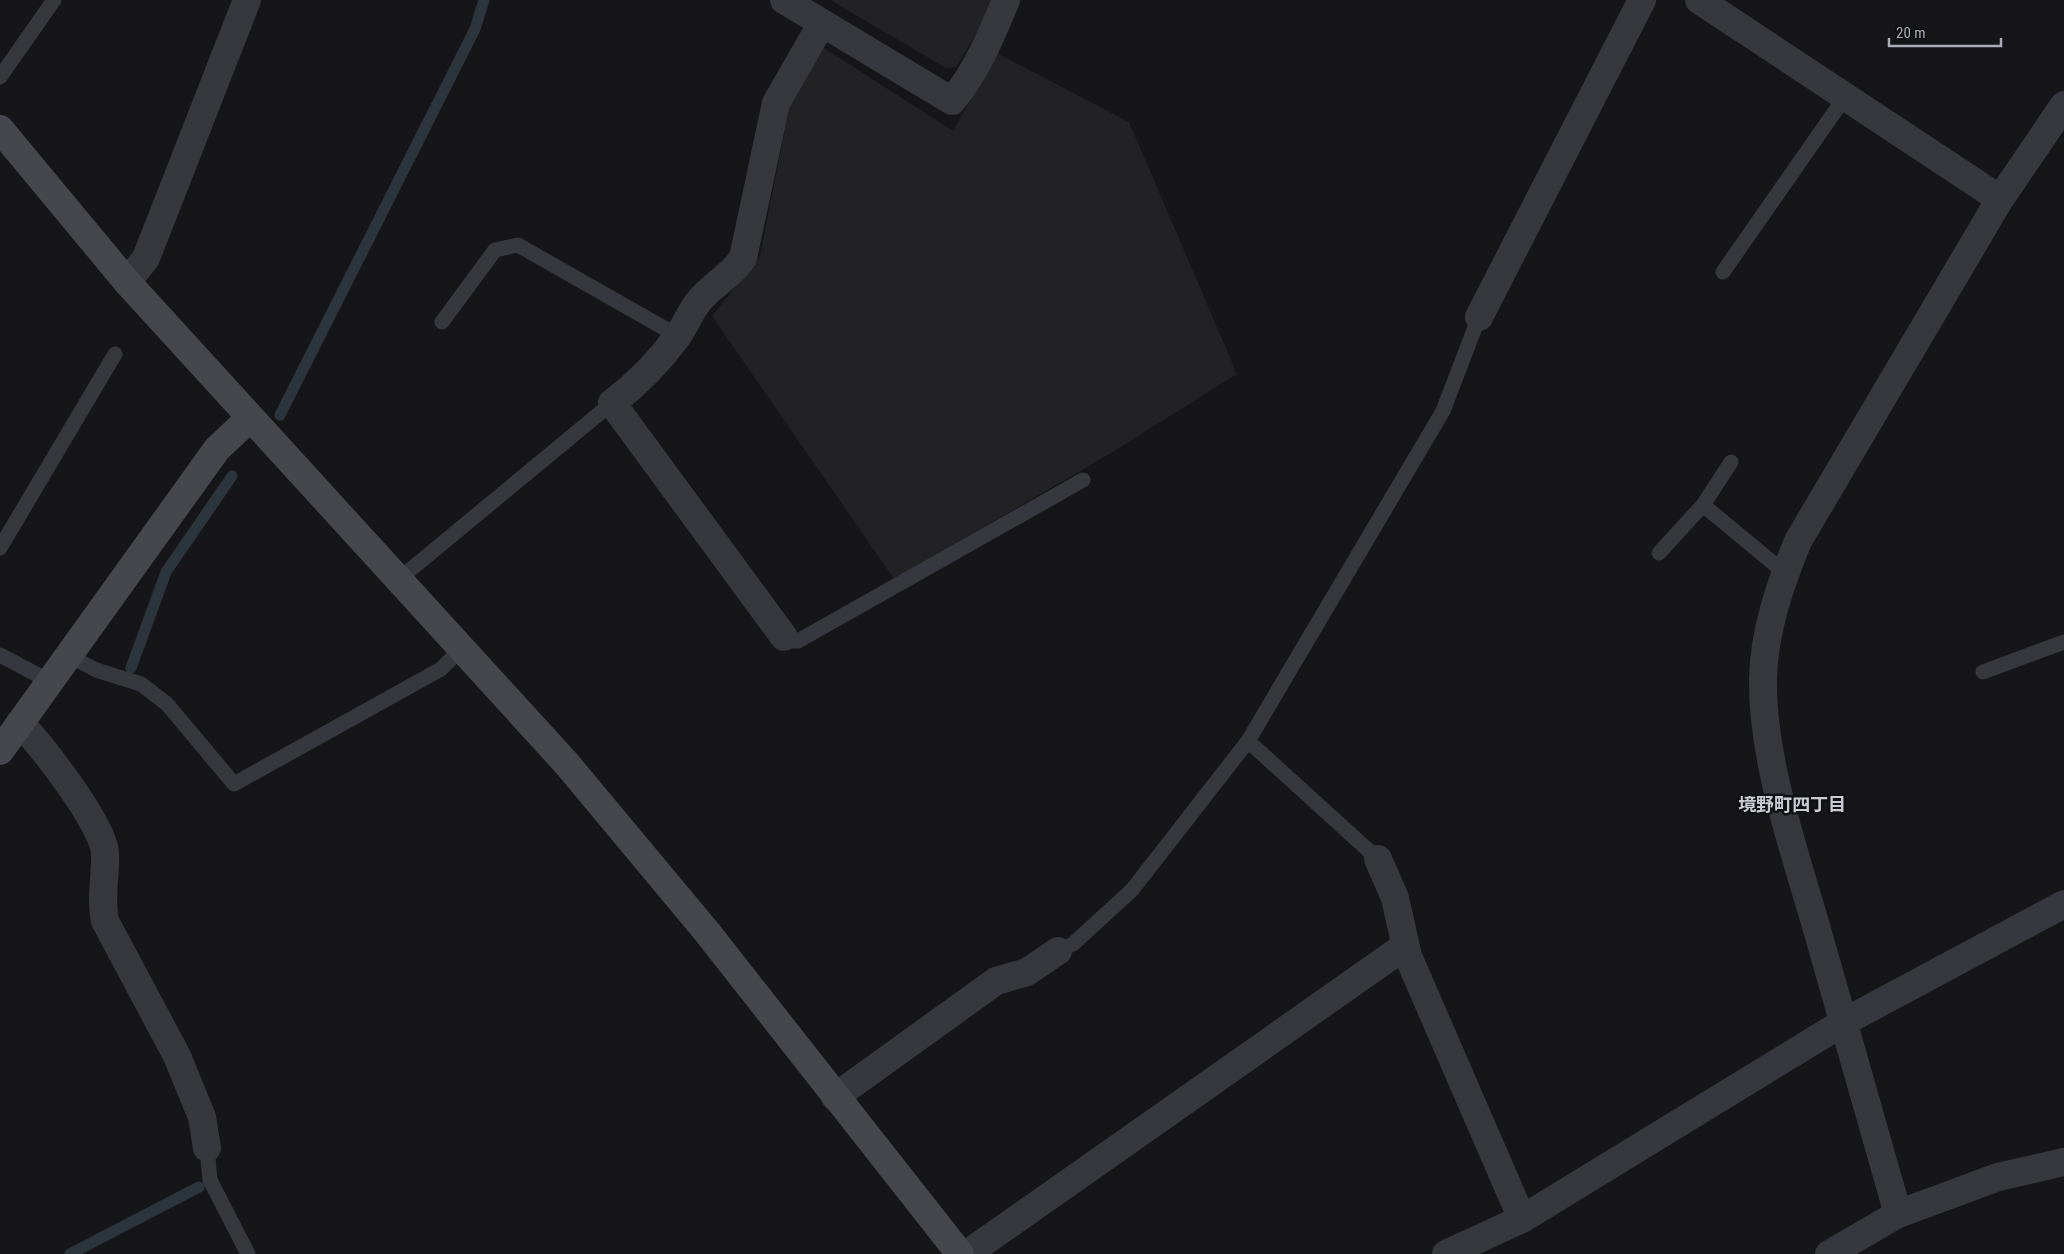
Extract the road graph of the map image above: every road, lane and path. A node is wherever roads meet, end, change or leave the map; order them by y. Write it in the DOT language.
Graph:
graph roads {
  1 [pos="54,0"];
  2 [pos="247,0"];
  3 [pos="784,0"];
  4 [pos="1006,0"];
  5 [pos="1642,0"];
  6 [pos="1699,0"];
  7 [pos="822,23"];
  8 [pos="0,77"];
  9 [pos="1846,97"];
  10 [pos="2064,105"];
  11 [pos="0,129"];
  12 [pos="2000,199"];
  13 [pos="1723,272"];
  14 [pos="127,282"];
  15 [pos="1479,317"];
  16 [pos="442,322"];
  17 [pos="678,336"];
  18 [pos="115,354"];
  19 [pos="612,404"];
  20 [pos="250,418"];
  21 [pos="1731,462"];
  22 [pos="1083,480"];
  23 [pos="1703,505"];
  24 [pos="0,548"];
  25 [pos="1659,553"];
  26 [pos="1785,573"];
  27 [pos="398,580"];
  28 [pos="784,637"];
  29 [pos="2064,642"];
  30 [pos="462,648"];
  31 [pos="0,655"];
  32 [pos="70,656"];
  33 [pos="1983,672"];
  34 [pos="51,682"];
  35 [pos="20,723"];
  36 [pos="1248,741"];
  37 [pos="0,751"];
  38 [pos="1378,859"];
  39 [pos="2064,904"];
  40 [pos="1405,946"];
  41 [pos="1058,951"];
  42 [pos="1844,1022"];
  43 [pos="835,1097"];
  44 [pos="207,1148"];
  45 [pos="2064,1162"];
  46 [pos="1898,1214"];
  47 [pos="1522,1219"];
  48 [pos="1839,1252"];
  49 [pos="248,1254"];
  50 [pos="960,1254"];
  51 [pos="967,1254"];
  52 [pos="1446,1254"];
  1 -- 8 [label="lane"];
  2 -- 14 [label="street"];
  3 -- 7 [label="street"];
  4 -- 7 [label="street"];
  5 -- 15 [label="street"];
  6 -- 9 [label="street"];
  7 -- 17 [label="street"];
  9 -- 12 [label="street"];
  9 -- 13 [label="lane"];
  10 -- 12 [label="street"];
  11 -- 14 [label="street"];
  12 -- 26 [label="street"];
  14 -- 20 [label="street"];
  15 -- 36 [label="lane"];
  16 -- 17 [label="lane"];
  17 -- 19 [label="street"];
  18 -- 24 [label="lane"];
  19 -- 27 [label="lane"];
  19 -- 28 [label="street"];
  20 -- 27 [label="street"];
  20 -- 32 [label="street"];
  21 -- 23 [label="lane"];
  22 -- 28 [label="lane"];
  23 -- 25 [label="lane"];
  23 -- 26 [label="lane"];
  26 -- 42 [label="street"];
  27 -- 30 [label="street"];
  29 -- 33 [label="lane"];
  30 -- 32 [label="lane"];
  30 -- 43 [label="street"];
  31 -- 34 [label="lane"];
  32 -- 34 [label="street"];
  34 -- 35 [label="street"];
  35 -- 37 [label="street"];
  35 -- 44 [label="street"];
  36 -- 38 [label="lane"];
  36 -- 41 [label="lane"];
  38 -- 40 [label="street"];
  39 -- 42 [label="street"];
  40 -- 47 [label="street"];
  40 -- 51 [label="street"];
  41 -- 43 [label="street"];
  42 -- 46 [label="street"];
  42 -- 47 [label="street"];
  43 -- 50 [label="street"];
  44 -- 49 [label="lane"];
  45 -- 46 [label="street"];
  46 -- 48 [label="street"];
  47 -- 52 [label="street"];
}
